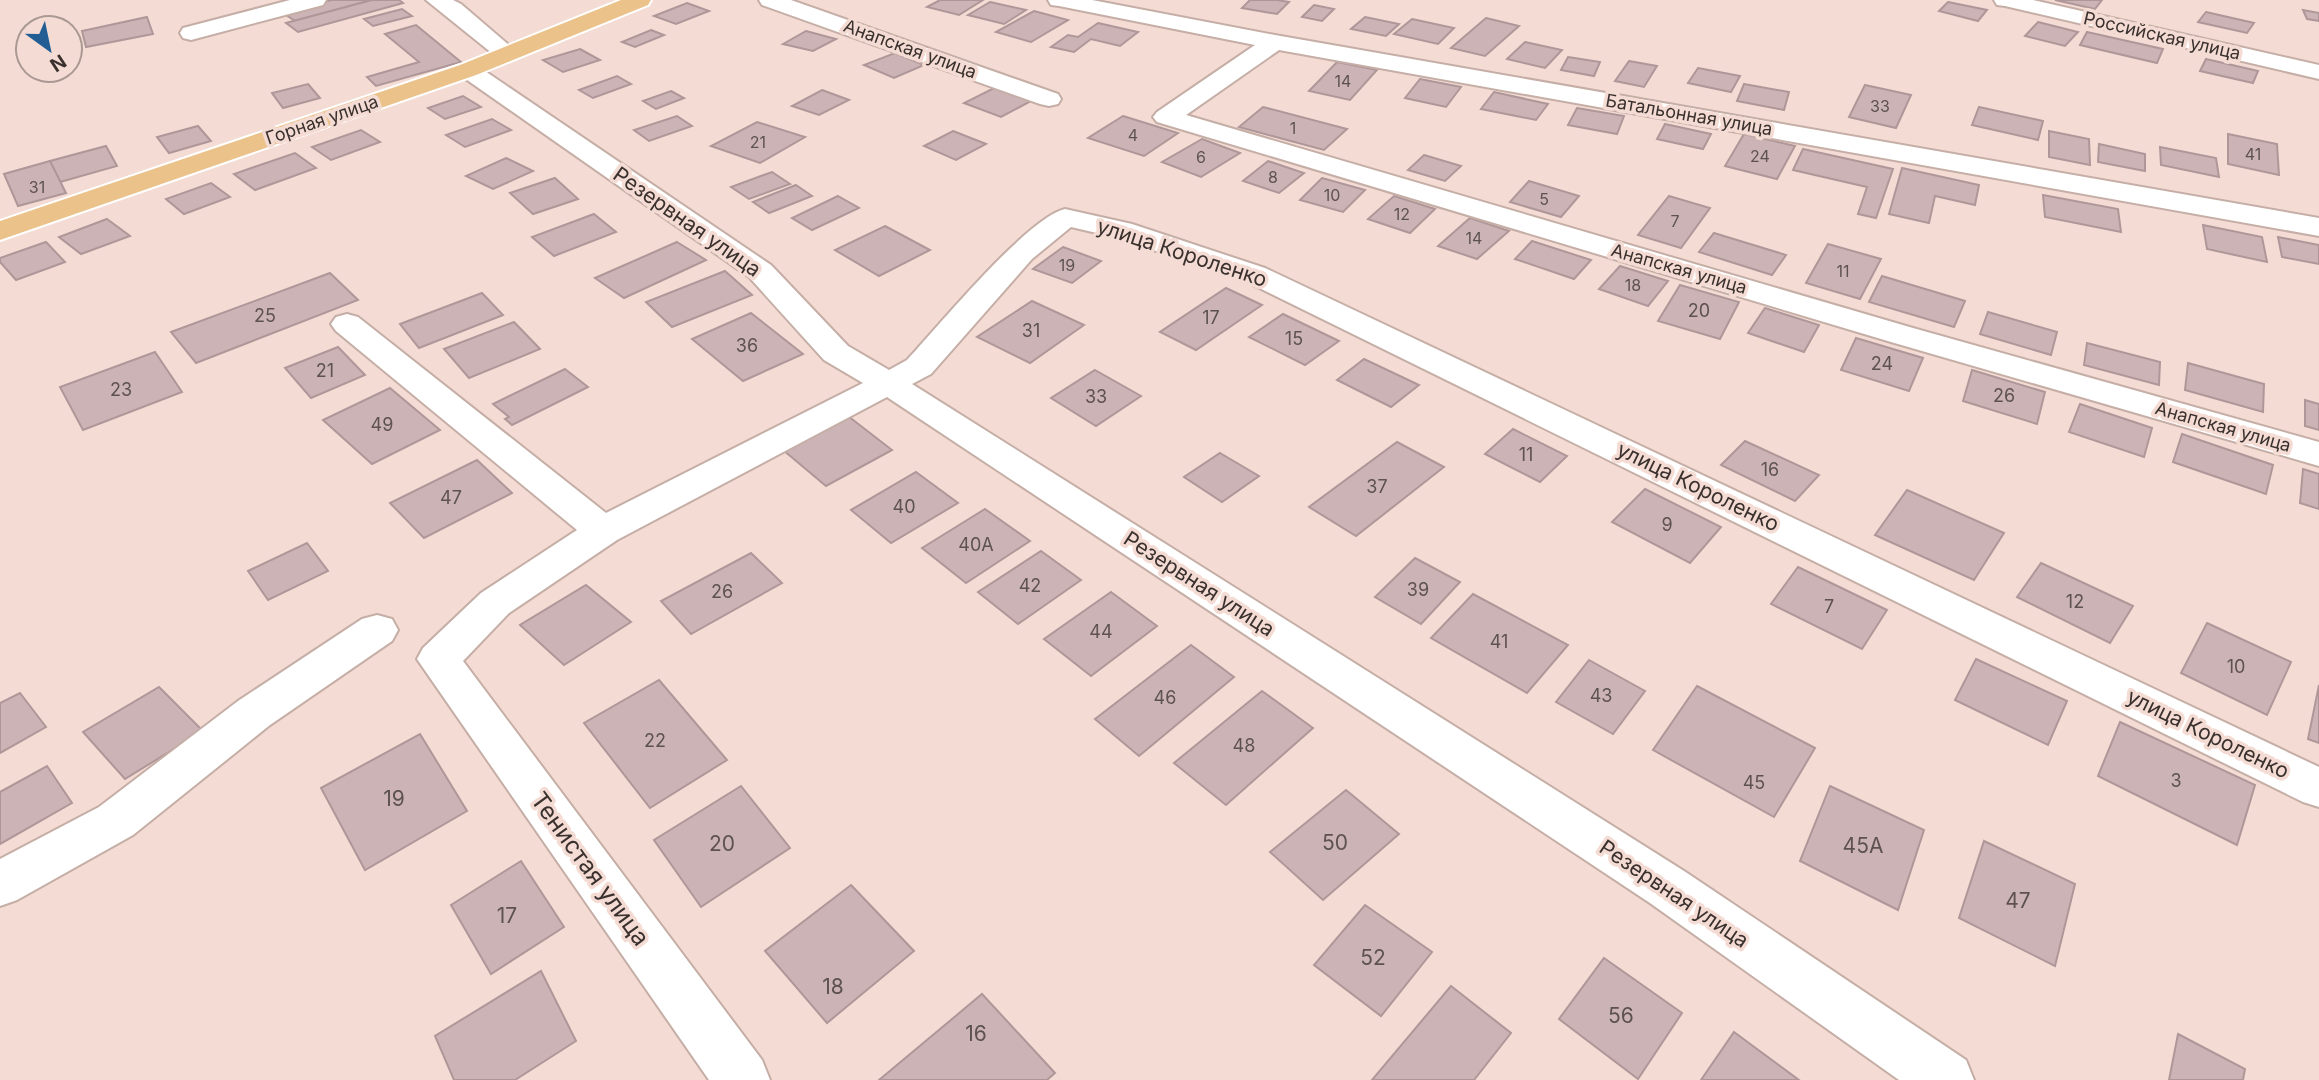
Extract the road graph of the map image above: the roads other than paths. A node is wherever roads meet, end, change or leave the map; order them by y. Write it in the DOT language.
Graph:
graph roads {
  1 [pos="315,0"];
  2 [pos="438,0"];
  3 [pos="640,0"];
  4 [pos="771,0"];
  5 [pos="1059,0"];
  6 [pos="2005,0"];
  7 [pos="191,33"];
  8 [pos="1275,42"];
  9 [pos="506,53"];
  10 [pos="468,70"];
  11 [pos="2319,72"];
  12 [pos="1049,99"];
  13 [pos="2319,227"];
  14 [pos="0,231"];
  15 [pos="347,324"];
  16 [pos="886,382"];
  17 [pos="2319,454"];
  18 [pos="603,531"];
  19 [pos="377,630"];
  20 [pos="2319,788"];
  21 [pos="0,884"];
  22 [pos="742,1080"];
  23 [pos="1946,1080"];
  1 -- 7 [label="street"];
  2 -- 9 [label="street"];
  3 -- 9 [label="main road, Горная улица"];
  4 -- 12 [label="street, Анапская улица"];
  5 -- 8 [label="street, Батальонная улица"];
  6 -- 11 [label="street, Российская улица"];
  8 -- 13 [label="street, Батальонная улица"];
  8 -- 17 [label="street, Анапская улица"];
  9 -- 10 [label="main road, Горная улица"];
  10 -- 14 [label="main road, Горная улица"];
  10 -- 16 [label="street, Резервная улица"];
  15 -- 18 [label="street"];
  16 -- 18 [label="street"];
  16 -- 20 [label="street, улица Короленко"];
  16 -- 23 [label="street, Резервная улица"];
  18 -- 22 [label="street, Тенистая улица"];
  19 -- 21 [label="street"];
}
